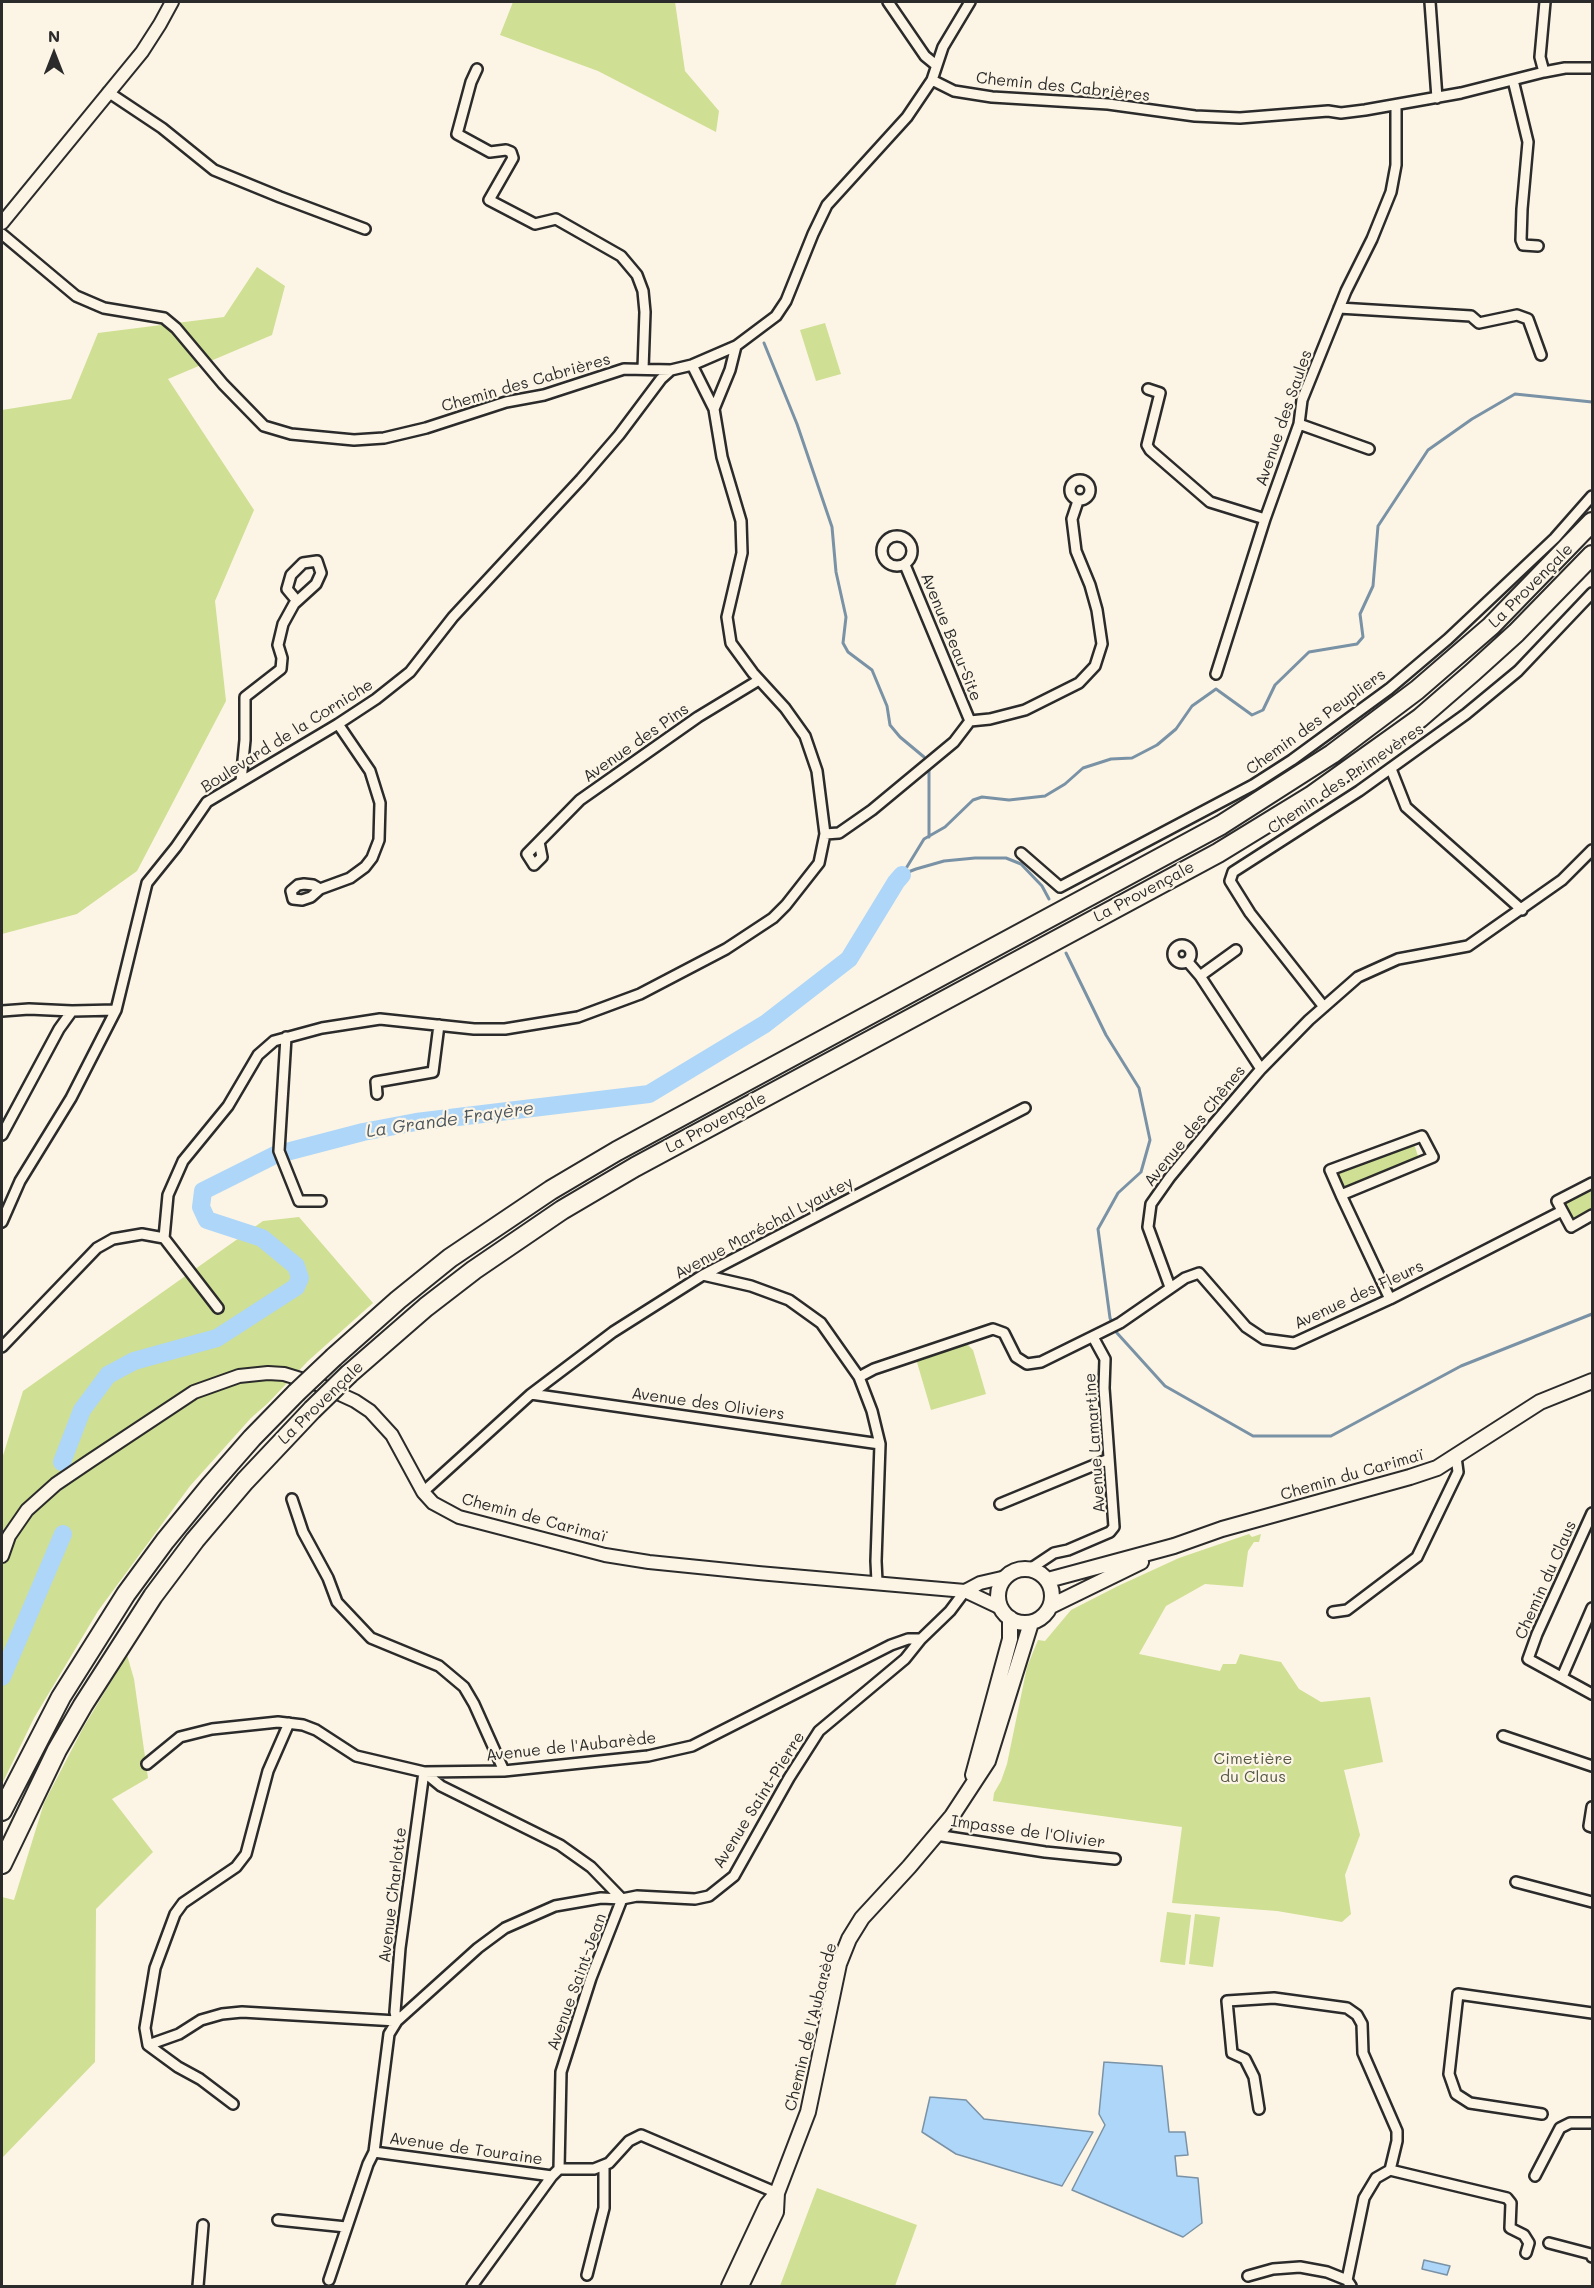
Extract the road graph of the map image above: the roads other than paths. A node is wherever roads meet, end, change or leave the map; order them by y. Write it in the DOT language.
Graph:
graph roads {
  1 [pos="172,2"];
  2 [pos="888,2"];
  3 [pos="970,2"];
  4 [pos="1430,2"];
  5 [pos="1545,2"];
  6 [pos="936,65"];
  7 [pos="1593,68"];
  8 [pos="477,69"];
  9 [pos="1544,72"];
  10 [pos="932,80"];
  11 [pos="1513,80"];
  12 [pos="108,92"];
  13 [pos="1437,98"];
  14 [pos="1396,105"];
  15 [pos="2,224"];
  16 [pos="365,229"];
  17 [pos="2,234"];
  18 [pos="1538,246"];
  19 [pos="1339,308"];
  20 [pos="736,346"];
  21 [pos="1541,355"];
  22 [pos="692,365"];
  23 [pos="643,369"];
  24 [pos="671,370"];
  25 [pos="1148,389"];
  26 [pos="714,409"];
  27 [pos="1299,424"];
  28 [pos="1370,449"];
  29 [pos="1593,496"];
  30 [pos="1078,501"];
  31 [pos="1265,519"];
  32 [pos="1593,522"];
  33 [pos="1593,555"];
  34 [pos="905,565"];
  35 [pos="1593,593"];
  36 [pos="297,601"];
  37 [pos="1216,674"];
  38 [pos="759,680"];
  39 [pos="970,721"];
  40 [pos="338,724"];
  41 [pos="1391,769"];
  42 [pos="241,781"];
  43 [pos="825,834"];
  44 [pos="539,842"];
  45 [pos="1593,850"];
  46 [pos="1021,853"];
  47 [pos="320,890"];
  48 [pos="1522,910"];
  49 [pos="1236,950"];
  50 [pos="1188,962"];
  51 [pos="1200,976"];
  52 [pos="1324,1007"];
  53 [pos="116,1010"];
  54 [pos="2,1011"];
  55 [pos="72,1011"];
  56 [pos="439,1025"];
  57 [pos="286,1037"];
  58 [pos="1261,1069"];
  59 [pos="377,1094"];
  60 [pos="1025,1108"];
  61 [pos="2,1135"];
  62 [pos="1593,1183"];
  63 [pos="1341,1195"];
  64 [pos="321,1202"];
  65 [pos="1562,1211"];
  66 [pos="1593,1215"];
  67 [pos="2,1222"];
  68 [pos="164,1238"];
  69 [pos="703,1275"];
  70 [pos="1170,1287"];
  71 [pos="1390,1299"];
  72 [pos="218,1308"];
  73 [pos="1093,1337"];
  74 [pos="2,1347"];
  75 [pos="859,1377"];
  76 [pos="1593,1381"];
  77 [pos="531,1394"];
  78 [pos="880,1444"];
  79 [pos="1456,1456"];
  80 [pos="1109,1459"];
  81 [pos="423,1492"];
  82 [pos="292,1499"];
  83 [pos="1000,1504"];
  84 [pos="1593,1513"];
  85 [pos="1174,1546"];
  86 [pos="2,1556"];
  87 [pos="1030,1569"];
  88 [pos="1006,1577"];
  89 [pos="1048,1580"];
  90 [pos="877,1582"];
  91 [pos="965,1591"];
  92 [pos="1051,1606"];
  93 [pos="1593,1608"];
  94 [pos="1333,1612"];
  95 [pos="1005,1613"];
  96 [pos="1031,1623"];
  97 [pos="921,1640"];
  98 [pos="1562,1677"];
  99 [pos="1593,1694"];
  100 [pos="289,1723"];
  101 [pos="1503,1736"];
  102 [pos="147,1764"];
  103 [pos="1593,1766"];
  104 [pos="504,1771"];
  105 [pos="424,1772"];
  106 [pos="966,1797"];
  107 [pos="1593,1808"];
  108 [pos="2,1811"];
  109 [pos="1593,1827"];
  110 [pos="936,1835"];
  111 [pos="1115,1860"];
  112 [pos="2,1864"];
  113 [pos="1516,1882"];
  114 [pos="622,1899"];
  115 [pos="1593,1902"];
  116 [pos="1593,2013"];
  117 [pos="397,2021"];
  118 [pos="148,2045"];
  119 [pos="233,2104"];
  120 [pos="1259,2109"];
  121 [pos="1542,2114"];
  122 [pos="1593,2123"];
  123 [pos="374,2152"];
  124 [pos="604,2165"];
  125 [pos="1390,2170"];
  126 [pos="556,2172"];
  127 [pos="1535,2176"];
  128 [pos="777,2193"];
  129 [pos="278,2220"];
  130 [pos="203,2224"];
  131 [pos="346,2227"];
  132 [pos="1549,2242"];
  133 [pos="1526,2253"];
  134 [pos="1593,2257"];
  135 [pos="587,2276"];
  136 [pos="1248,2276"];
  137 [pos="329,2280"];
  138 [pos="1349,2283"];
  139 [pos="198,2286"];
  140 [pos="472,2286"];
  141 [pos="729,2286"];
  142 [pos="741,2286"];
  1 -- 12 [label="street"];
  2 -- 6 [label="street"];
  3 -- 6 [label="street"];
  4 -- 13 [label="street"];
  5 -- 9 [label="street"];
  6 -- 10 [label="street"];
  7 -- 9 [label="street, Chemin des Cabrières"];
  8 -- 23 [label="street"];
  9 -- 11 [label="street, Chemin des Cabrières"];
  10 -- 14 [label="street, Chemin des Cabrières"];
  10 -- 20 [label="street, Chemin des Cabrières"];
  11 -- 13 [label="street, Chemin des Cabrières"];
  11 -- 18 [label="street"];
  12 -- 15 [label="street"];
  12 -- 16 [label="street"];
  13 -- 14 [label="street, Chemin des Cabrières"];
  14 -- 19 [label="street, Avenue des Saules"];
  17 -- 23 [label="street, Chemin des Cabrières"];
  19 -- 21 [label="street"];
  19 -- 27 [label="street, Avenue des Saules"];
  20 -- 22 [label="street, Chemin des Cabrières"];
  20 -- 26 [label="street"];
  22 -- 24 [label="street, Chemin des Cabrières"];
  22 -- 26 [label="street"];
  23 -- 24 [label="street, Chemin des Cabrières"];
  24 -- 40 [label="street, Boulevard de la Corniche"];
  25 -- 31 [label="street"];
  26 -- 38 [label="street"];
  27 -- 28 [label="street"];
  27 -- 31 [label="street, Avenue des Saules"];
  29 -- 46 [label="street, Chemin des Peupliers"];
  30 -- 39 [label="street"];
  31 -- 37 [label="street, Avenue des Saules"];
  32 -- 108 [label="highway, La Provençale, bridge"];
  33 -- 112 [label="highway, La Provençale, bridge"];
  34 -- 39 [label="street, Avenue Beau-Site"];
  35 -- 41 [label="street, Chemin des Primevères"];
  36 -- 42 [label="street"];
  38 -- 43 [label="street"];
  38 -- 44 [label="street, Avenue des Pins"];
  39 -- 43 [label="street"];
  40 -- 42 [label="street, Boulevard de la Corniche"];
  40 -- 47 [label="street"];
  41 -- 48 [label="street"];
  41 -- 52 [label="street, Chemin des Primevères"];
  42 -- 53 [label="street, Boulevard de la Corniche"];
  43 -- 56 [label="street"];
  45 -- 48 [label="street, Avenue des Chênes"];
  48 -- 52 [label="street, Avenue des Chênes"];
  49 -- 51 [label="street"];
  50 -- 51 [label="street"];
  51 -- 58 [label="street"];
  52 -- 58 [label="street, Avenue des Chênes"];
  53 -- 55 [label="street"];
  53 -- 67 [label="street, Boulevard de la Corniche"];
  54 -- 55 [label="street"];
  55 -- 61 [label="street"];
  56 -- 57 [label="street"];
  56 -- 59 [label="street"];
  57 -- 64 [label="street"];
  57 -- 68 [label="street"];
  58 -- 70 [label="street, Avenue des Chênes"];
  60 -- 69 [label="street, Avenue Maréchal Lyautey"];
  62 -- 65 [label="street"];
  63 -- 63 [label="street"];
  63 -- 71 [label="street"];
  65 -- 66 [label="street"];
  65 -- 71 [label="street, Avenue des Fleurs"];
  68 -- 72 [label="street"];
  68 -- 74 [label="street"];
  69 -- 75 [label="street"];
  69 -- 77 [label="street, Avenue Maréchal Lyautey"];
  70 -- 71 [label="street, Avenue des Fleurs"];
  70 -- 73 [label="street, Avenue des Fleurs"];
  73 -- 75 [label="street, Avenue des Fleurs"];
  73 -- 80 [label="street, Avenue Lamartine"];
  75 -- 78 [label="street"];
  76 -- 79 [label="main road, Chemin du Carimaï"];
  77 -- 78 [label="street, Avenue des Oliviers"];
  77 -- 81 [label="street, Avenue Maréchal Lyautey"];
  78 -- 90 [label="street"];
  79 -- 85 [label="main road, Chemin du Carimaï"];
  79 -- 94 [label="street"];
  80 -- 83 [label="street"];
  80 -- 87 [label="street, Avenue Lamartine"];
  81 -- 86 [label="street, Chemin de Carimaï"];
  81 -- 90 [label="street, Chemin de Carimaï"];
  82 -- 104 [label="street"];
  84 -- 98 [label="street, Chemin du Claus"];
  85 -- 89 [label="main road, Chemin du Carimaï"];
  85 -- 92 [label="main road, Chemin du Carimaï"];
  87 -- 88 [label="main road"];
  87 -- 89 [label="main road"];
  88 -- 91 [label="street"];
  88 -- 95 [label="main road"];
  89 -- 92 [label="main road"];
  90 -- 91 [label="street, Chemin de Carimaï"];
  91 -- 95 [label="street, Chemin de Carimaï"];
  91 -- 97 [label="street, Avenue Saint-Pierre"];
  92 -- 96 [label="main road"];
  93 -- 98 [label="street"];
  95 -- 96 [label="main road"];
  95 -- 106 [label="main road, Chemin de l'Aubarède"];
  96 -- 106 [label="main road, Chemin de l'Aubarède"];
  97 -- 104 [label="street, Avenue de l'Aubarède"];
  97 -- 114 [label="street, Avenue Saint-Pierre"];
  98 -- 99 [label="street"];
  100 -- 102 [label="street, Avenue de l'Aubarède"];
  100 -- 105 [label="street, Avenue de l'Aubarède"];
  100 -- 118 [label="street"];
  101 -- 103 [label="street"];
  104 -- 105 [label="street, Avenue de l'Aubarède"];
  105 -- 114 [label="street, Avenue Saint-Jean"];
  105 -- 117 [label="street, Avenue Charlotte"];
  106 -- 110 [label="main road, Chemin de l'Aubarède"];
  107 -- 109 [label="street"];
  110 -- 111 [label="street, Impasse de l'Olivier"];
  110 -- 128 [label="main road, Chemin de l'Aubarède"];
  113 -- 115 [label="street"];
  114 -- 117 [label="street, Avenue Saint-Pierre"];
  114 -- 126 [label="street, Avenue Saint-Jean"];
  116 -- 121 [label="street"];
  117 -- 118 [label="street"];
  117 -- 123 [label="street, Avenue Saint-Pierre"];
  118 -- 119 [label="street"];
  120 -- 125 [label="street"];
  122 -- 127 [label="street"];
  123 -- 126 [label="street, Avenue de Touraine"];
  123 -- 131 [label="street, Avenue Saint-Pierre"];
  124 -- 126 [label="street, Avenue de Touraine"];
  124 -- 128 [label="street"];
  124 -- 135 [label="street"];
  125 -- 133 [label="street"];
  125 -- 138 [label="street"];
  126 -- 140 [label="street"];
  128 -- 141 [label="main road, Chemin de l'Aubarède"];
  128 -- 142 [label="main road, Chemin de l'Aubarède"];
  129 -- 131 [label="street"];
  130 -- 139 [label="street"];
  131 -- 137 [label="street, Avenue Saint-Pierre"];
  132 -- 134 [label="street"];
  136 -- 138 [label="street"];
}
